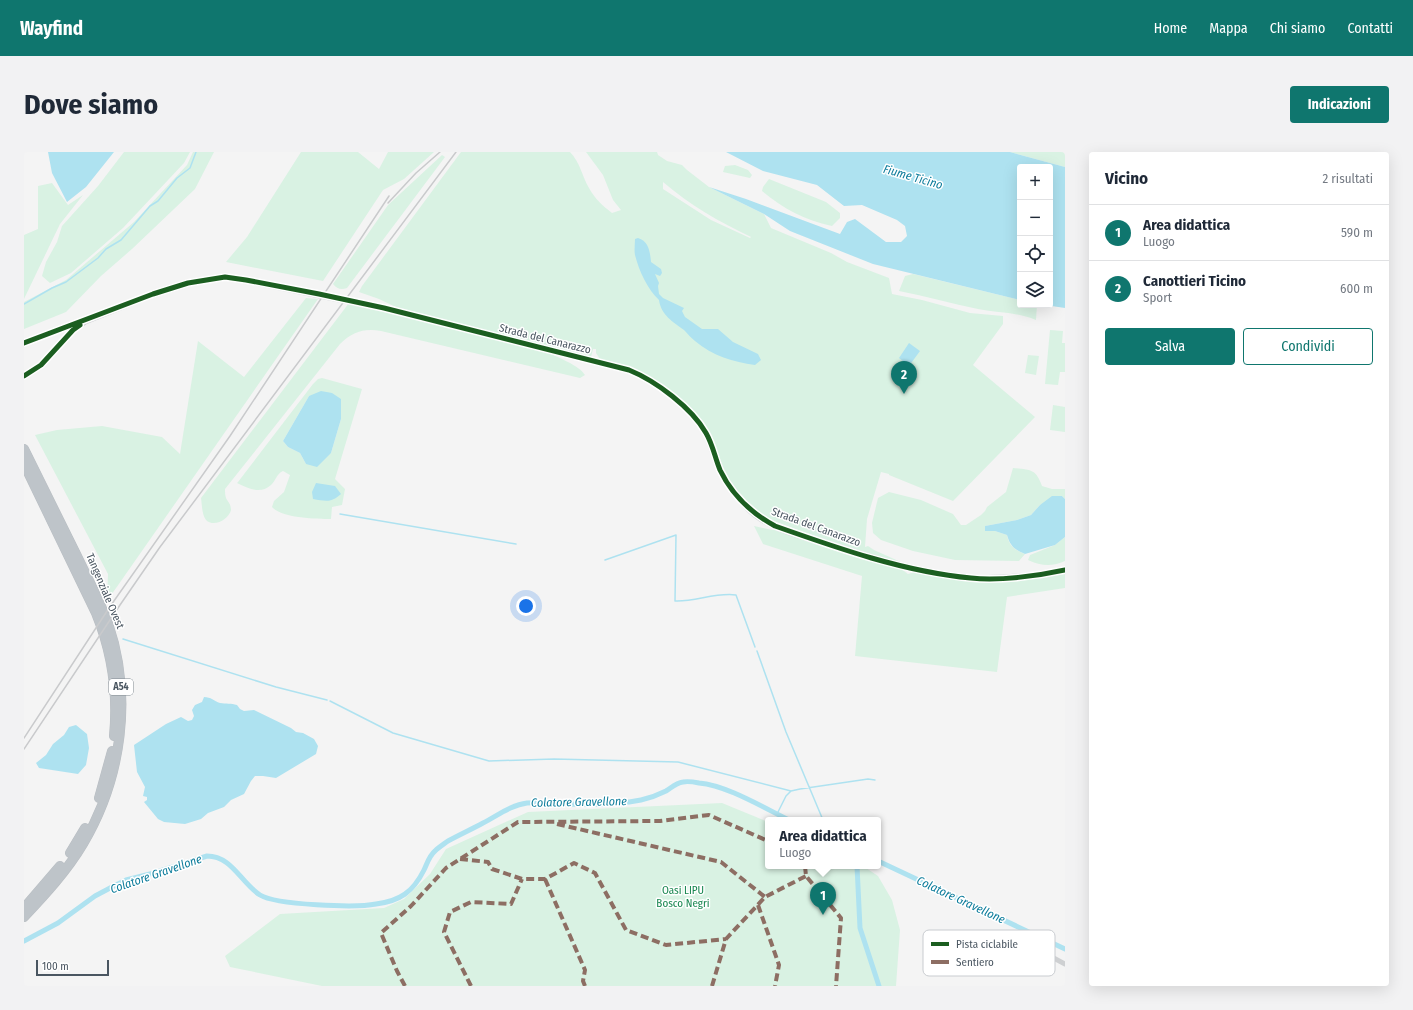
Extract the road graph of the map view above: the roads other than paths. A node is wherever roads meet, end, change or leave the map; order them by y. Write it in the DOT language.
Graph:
graph roads {
  1 [pos="85,321"];
  2 [pos="59,330"];
  3 [pos="68,336"];
  4 [pos="24,343"];
  5 [pos="24,376"];
  6 [pos="24,448"];
  7 [pos="24,464"];
  8 [pos="1065,570"];
  9 [pos="24,908"];
  10 [pos="24,917"];
  11 [pos="1055,959"];
  12 [pos="1065,964"];
  1 -- 2 [label="street"];
  1 -- 3 [label="street, Strada del Canarazzo"];
  1 -- 8 [label="street, Strada del Canarazzo"];
  2 -- 3 [label="street"];
  2 -- 4 [label="street"];
  3 -- 5 [label="street, Strada del Canarazzo"];
  6 -- 10 [label="highway, Tangenziale Ovest / A54"];
  7 -- 9 [label="highway, Tangenziale Ovest / A54"];
  11 -- 12 [label="street"];
}
